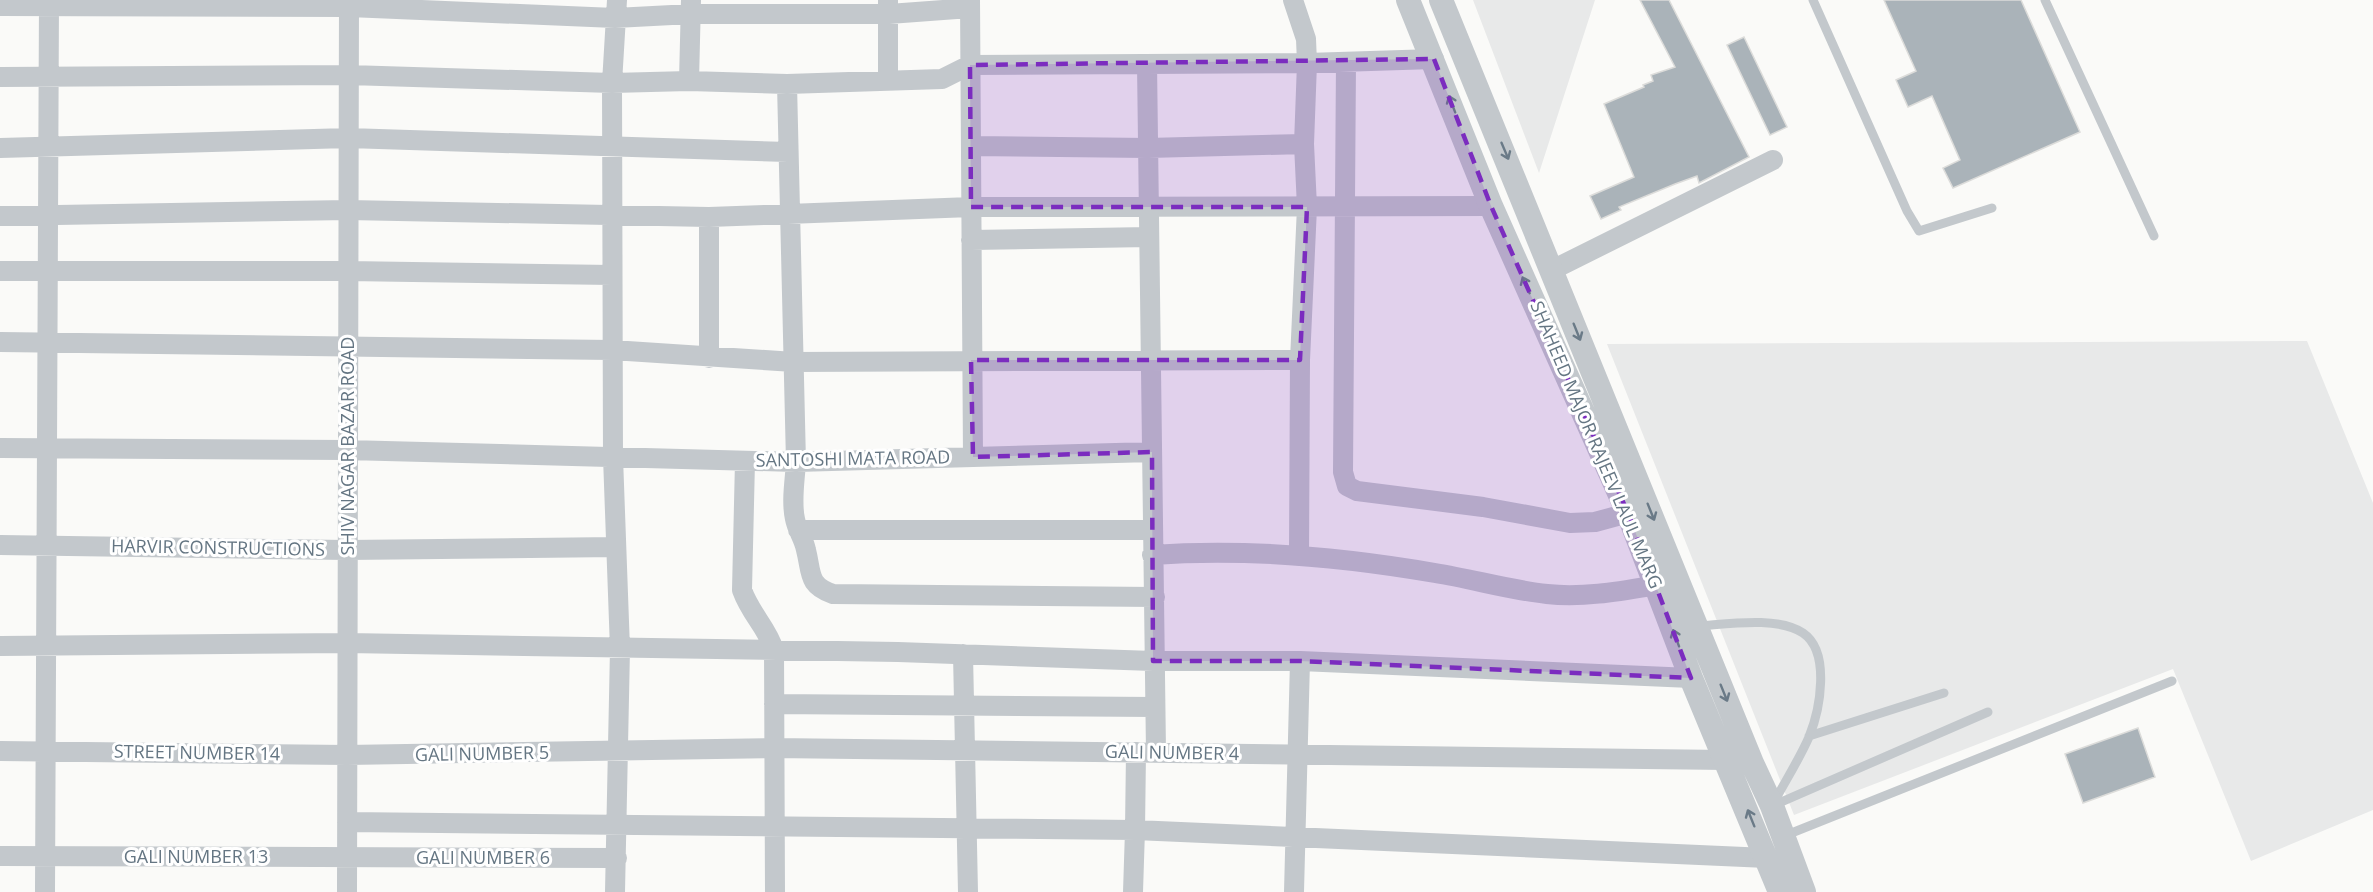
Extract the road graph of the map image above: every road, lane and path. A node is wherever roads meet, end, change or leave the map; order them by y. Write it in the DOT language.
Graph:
graph roads {
  1 [pos="1293,0"];
  2 [pos="1408,0"];
  3 [pos="1441,0"];
  4 [pos="1813,0"];
  5 [pos="2045,0"];
  6 [pos="49,3"];
  7 [pos="349,3"];
  8 [pos="970,4"];
  9 [pos="0,6"];
  10 [pos="691,7"];
  11 [pos="889,7"];
  12 [pos="616,9"];
  13 [pos="1434,59"];
  14 [pos="1346,62"];
  15 [pos="1307,63"];
  16 [pos="1147,64"];
  17 [pos="970,65"];
  18 [pos="349,75"];
  19 [pos="49,76"];
  20 [pos="0,77"];
  21 [pos="689,81"];
  22 [pos="888,81"];
  23 [pos="612,83"];
  24 [pos="787,84"];
  25 [pos="348,138"];
  26 [pos="1304,144"];
  27 [pos="612,146"];
  28 [pos="971,146"];
  29 [pos="0,147"];
  30 [pos="47,148"];
  31 [pos="1148,148"];
  32 [pos="788,152"];
  33 [pos="1773,160"];
  34 [pos="1149,205"];
  35 [pos="1491,206"];
  36 [pos="971,207"];
  37 [pos="1307,207"];
  38 [pos="1346,208"];
  39 [pos="1992,208"];
  40 [pos="348,210"];
  41 [pos="0,216"];
  42 [pos="792,216"];
  43 [pos="47,217"];
  44 [pos="613,217"];
  45 [pos="709,217"];
  46 [pos="2154,236"];
  47 [pos="1149,237"];
  48 [pos="971,240"];
  49 [pos="1552,270"];
  50 [pos="0,271"];
  51 [pos="47,271"];
  52 [pos="348,271"];
  53 [pos="612,275"];
  54 [pos="0,342"];
  55 [pos="47,343"];
  56 [pos="348,347"];
  57 [pos="612,350"];
  58 [pos="709,358"];
  59 [pos="971,360"];
  60 [pos="1149,360"];
  61 [pos="1300,360"];
  62 [pos="794,362"];
  63 [pos="0,448"];
  64 [pos="48,449"];
  65 [pos="347,450"];
  66 [pos="1152,452"];
  67 [pos="613,457"];
  68 [pos="973,457"];
  69 [pos="745,461"];
  70 [pos="796,462"];
  71 [pos="1628,513"];
  72 [pos="798,530"];
  73 [pos="1152,530"];
  74 [pos="0,545"];
  75 [pos="48,545"];
  76 [pos="616,547"];
  77 [pos="347,550"];
  78 [pos="1152,555"];
  79 [pos="1299,556"];
  80 [pos="1657,585"];
  81 [pos="1155,597"];
  82 [pos="1696,627"];
  83 [pos="347,643"];
  84 [pos="0,646"];
  85 [pos="47,646"];
  86 [pos="620,649"];
  87 [pos="774,651"];
  88 [pos="963,654"];
  89 [pos="1153,661"];
  90 [pos="1300,661"];
  91 [pos="1691,678"];
  92 [pos="2172,681"];
  93 [pos="1944,693"];
  94 [pos="774,704"];
  95 [pos="963,706"];
  96 [pos="1154,707"];
  97 [pos="1988,712"];
  98 [pos="1809,736"];
  99 [pos="774,748"];
  100 [pos="964,750"];
  101 [pos="0,751"];
  102 [pos="47,751"];
  103 [pos="618,752"];
  104 [pos="1136,752"];
  105 [pos="1156,752"];
  106 [pos="1298,754"];
  107 [pos="346,755"];
  108 [pos="1726,760"];
  109 [pos="1772,806"];
  110 [pos="347,822"];
  111 [pos="618,825"];
  112 [pos="775,825"];
  113 [pos="965,826"];
  114 [pos="1135,830"];
  115 [pos="1296,836"];
  116 [pos="1782,837"];
  117 [pos="0,856"];
  118 [pos="44,856"];
  119 [pos="348,858"];
  120 [pos="617,858"];
  121 [pos="1767,858"];
  122 [pos="45,892"];
  123 [pos="347,892"];
  124 [pos="615,892"];
  125 [pos="775,892"];
  126 [pos="968,892"];
  127 [pos="1133,892"];
  128 [pos="1294,892"];
  129 [pos="1780,892"];
  130 [pos="1804,892"];
  1 -- 15 [label="street"];
  2 -- 13 [label="street, SHAHEED MAJOR RAJEEV LAUL MARG"];
  3 -- 49 [label="street, SHAHEED MAJOR RAJEEV LAUL MARG, one-way"];
  4 -- 39 [label="lane"];
  5 -- 46 [label="lane"];
  6 -- 7 [label="street"];
  6 -- 9 [label="street"];
  6 -- 19 [label="street"];
  7 -- 12 [label="street"];
  7 -- 18 [label="street, SHIV NAGAR BAZAR ROAD"];
  8 -- 11 [label="street"];
  8 -- 17 [label="street, SANTOSHI MATA ROAD"];
  10 -- 11 [label="street"];
  10 -- 12 [label="street"];
  10 -- 21 [label="street"];
  11 -- 22 [label="street"];
  12 -- 23 [label="street"];
  13 -- 14 [label="street"];
  35 -- 13 [label="street, SHAHEED MAJOR RAJEEV LAUL MARG, one-way"];
  14 -- 15 [label="street"];
  14 -- 38 [label="street"];
  15 -- 16 [label="street"];
  15 -- 26 [label="street"];
  16 -- 17 [label="street"];
  16 -- 31 [label="street"];
  17 -- 22 [label="street"];
  17 -- 28 [label="street, SANTOSHI MATA ROAD"];
  18 -- 19 [label="street"];
  18 -- 23 [label="street"];
  18 -- 25 [label="street, SHIV NAGAR BAZAR ROAD"];
  19 -- 20 [label="street"];
  19 -- 30 [label="street"];
  21 -- 23 [label="street"];
  21 -- 24 [label="street"];
  22 -- 24 [label="street"];
  23 -- 27 [label="street"];
  24 -- 32 [label="street"];
  25 -- 27 [label="street"];
  25 -- 30 [label="street"];
  25 -- 40 [label="street, SHIV NAGAR BAZAR ROAD"];
  26 -- 31 [label="street"];
  26 -- 37 [label="street"];
  27 -- 32 [label="street"];
  27 -- 44 [label="street"];
  28 -- 31 [label="street"];
  28 -- 36 [label="street, SANTOSHI MATA ROAD"];
  29 -- 30 [label="street"];
  30 -- 43 [label="street"];
  31 -- 34 [label="street"];
  32 -- 42 [label="street"];
  33 -- 49 [label="street"];
  34 -- 36 [label="street"];
  34 -- 37 [label="street"];
  34 -- 47 [label="street"];
  35 -- 38 [label="street"];
  71 -- 35 [label="street, SHAHEED MAJOR RAJEEV LAUL MARG, one-way"];
  36 -- 42 [label="street"];
  36 -- 48 [label="street, SANTOSHI MATA ROAD"];
  37 -- 38 [label="street"];
  37 -- 61 [label="street"];
  38 -- 71 [label="street"];
  40 -- 43 [label="street"];
  40 -- 44 [label="street"];
  40 -- 52 [label="street, SHIV NAGAR BAZAR ROAD"];
  41 -- 43 [label="street"];
  42 -- 45 [label="street"];
  42 -- 62 [label="street"];
  43 -- 51 [label="street"];
  44 -- 45 [label="street"];
  44 -- 53 [label="street"];
  45 -- 58 [label="street"];
  47 -- 48 [label="street"];
  47 -- 60 [label="street"];
  48 -- 59 [label="street, SANTOSHI MATA ROAD"];
  49 -- 82 [label="street, SHAHEED MAJOR RAJEEV LAUL MARG, one-way"];
  50 -- 51 [label="street"];
  51 -- 52 [label="street"];
  51 -- 55 [label="street"];
  52 -- 53 [label="street"];
  52 -- 56 [label="street, SHIV NAGAR BAZAR ROAD"];
  53 -- 57 [label="street"];
  54 -- 55 [label="street"];
  55 -- 56 [label="street"];
  55 -- 64 [label="street"];
  56 -- 57 [label="street"];
  56 -- 65 [label="street, SHIV NAGAR BAZAR ROAD"];
  57 -- 58 [label="street"];
  57 -- 67 [label="street"];
  58 -- 62 [label="street"];
  59 -- 60 [label="street"];
  59 -- 62 [label="street"];
  59 -- 68 [label="street, SANTOSHI MATA ROAD"];
  60 -- 61 [label="street"];
  60 -- 66 [label="street"];
  61 -- 79 [label="street"];
  62 -- 70 [label="street"];
  63 -- 64 [label="street, SANTOSHI MATA ROAD"];
  64 -- 65 [label="street, SANTOSHI MATA ROAD"];
  64 -- 75 [label="street"];
  65 -- 67 [label="street, SANTOSHI MATA ROAD"];
  65 -- 77 [label="street, SHIV NAGAR BAZAR ROAD"];
  66 -- 68 [label="street"];
  66 -- 73 [label="street"];
  67 -- 69 [label="street, SANTOSHI MATA ROAD"];
  67 -- 76 [label="street"];
  68 -- 70 [label="street, SANTOSHI MATA ROAD"];
  69 -- 70 [label="street, SANTOSHI MATA ROAD"];
  69 -- 87 [label="street"];
  70 -- 72 [label="street"];
  71 -- 80 [label="street, SHAHEED MAJOR RAJEEV LAUL MARG"];
  72 -- 73 [label="street"];
  72 -- 81 [label="street"];
  73 -- 78 [label="street"];
  74 -- 75 [label="street, HARVIR CONSTRUCTIONS"];
  75 -- 77 [label="street, HARVIR CONSTRUCTIONS"];
  75 -- 85 [label="street"];
  76 -- 77 [label="street, HARVIR CONSTRUCTIONS"];
  76 -- 86 [label="street"];
  77 -- 83 [label="street, SHIV NAGAR BAZAR ROAD"];
  78 -- 79 [label="street"];
  78 -- 81 [label="street"];
  79 -- 80 [label="street"];
  91 -- 80 [label="street, SHAHEED MAJOR RAJEEV LAUL MARG, one-way"];
  81 -- 89 [label="street"];
  82 -- 98 [label="lane"];
  82 -- 109 [label="street, SHAHEED MAJOR RAJEEV LAUL MARG, one-way"];
  83 -- 85 [label="street"];
  83 -- 86 [label="street"];
  83 -- 107 [label="street, SHIV NAGAR BAZAR ROAD"];
  84 -- 85 [label="street"];
  85 -- 102 [label="street"];
  86 -- 87 [label="street"];
  86 -- 103 [label="street"];
  87 -- 88 [label="street"];
  87 -- 94 [label="street"];
  88 -- 89 [label="street"];
  88 -- 95 [label="street"];
  89 -- 90 [label="street"];
  89 -- 96 [label="street"];
  90 -- 91 [label="street"];
  90 -- 106 [label="street"];
  91 -- 108 [label="street, SHAHEED MAJOR RAJEEV LAUL MARG"];
  92 -- 116 [label="lane"];
  93 -- 98 [label="lane"];
  94 -- 95 [label="street"];
  94 -- 99 [label="street"];
  95 -- 96 [label="street"];
  95 -- 100 [label="street"];
  96 -- 105 [label="street"];
  97 -- 109 [label="lane"];
  98 -- 109 [label="lane"];
  99 -- 100 [label="street, GALI NUMBER 4"];
  99 -- 103 [label="street, GALI NUMBER 4"];
  99 -- 112 [label="street"];
  100 -- 104 [label="street, GALI NUMBER 4"];
  100 -- 113 [label="street"];
  101 -- 102 [label="street, STREET NUMBER 14"];
  102 -- 107 [label="street, STREET NUMBER 14"];
  102 -- 118 [label="street"];
  103 -- 107 [label="street, GALI NUMBER 5"];
  103 -- 111 [label="street"];
  104 -- 105 [label="street, GALI NUMBER 4"];
  104 -- 114 [label="street"];
  105 -- 106 [label="street, GALI NUMBER 4"];
  106 -- 108 [label="street, GALI NUMBER 4"];
  106 -- 115 [label="street"];
  107 -- 110 [label="street, SHIV NAGAR BAZAR ROAD"];
  121 -- 108 [label="street, SHAHEED MAJOR RAJEEV LAUL MARG, one-way"];
  109 -- 116 [label="street, SHAHEED MAJOR RAJEEV LAUL MARG"];
  110 -- 111 [label="street"];
  110 -- 119 [label="street, SHIV NAGAR BAZAR ROAD"];
  111 -- 112 [label="street"];
  111 -- 120 [label="street"];
  112 -- 113 [label="street"];
  112 -- 125 [label="street"];
  113 -- 114 [label="street"];
  113 -- 126 [label="street"];
  114 -- 115 [label="street"];
  114 -- 127 [label="street"];
  115 -- 121 [label="street"];
  115 -- 128 [label="street"];
  116 -- 130 [label="street, SHAHEED MAJOR RAJEEV LAUL MARG"];
  117 -- 118 [label="street, GALI NUMBER 13"];
  118 -- 119 [label="street, GALI NUMBER 13"];
  118 -- 122 [label="street"];
  119 -- 120 [label="street, GALI NUMBER 6"];
  119 -- 123 [label="street, SHIV NAGAR BAZAR ROAD"];
  120 -- 124 [label="street"];
  121 -- 129 [label="street, SHAHEED MAJOR RAJEEV LAUL MARG"];
}
